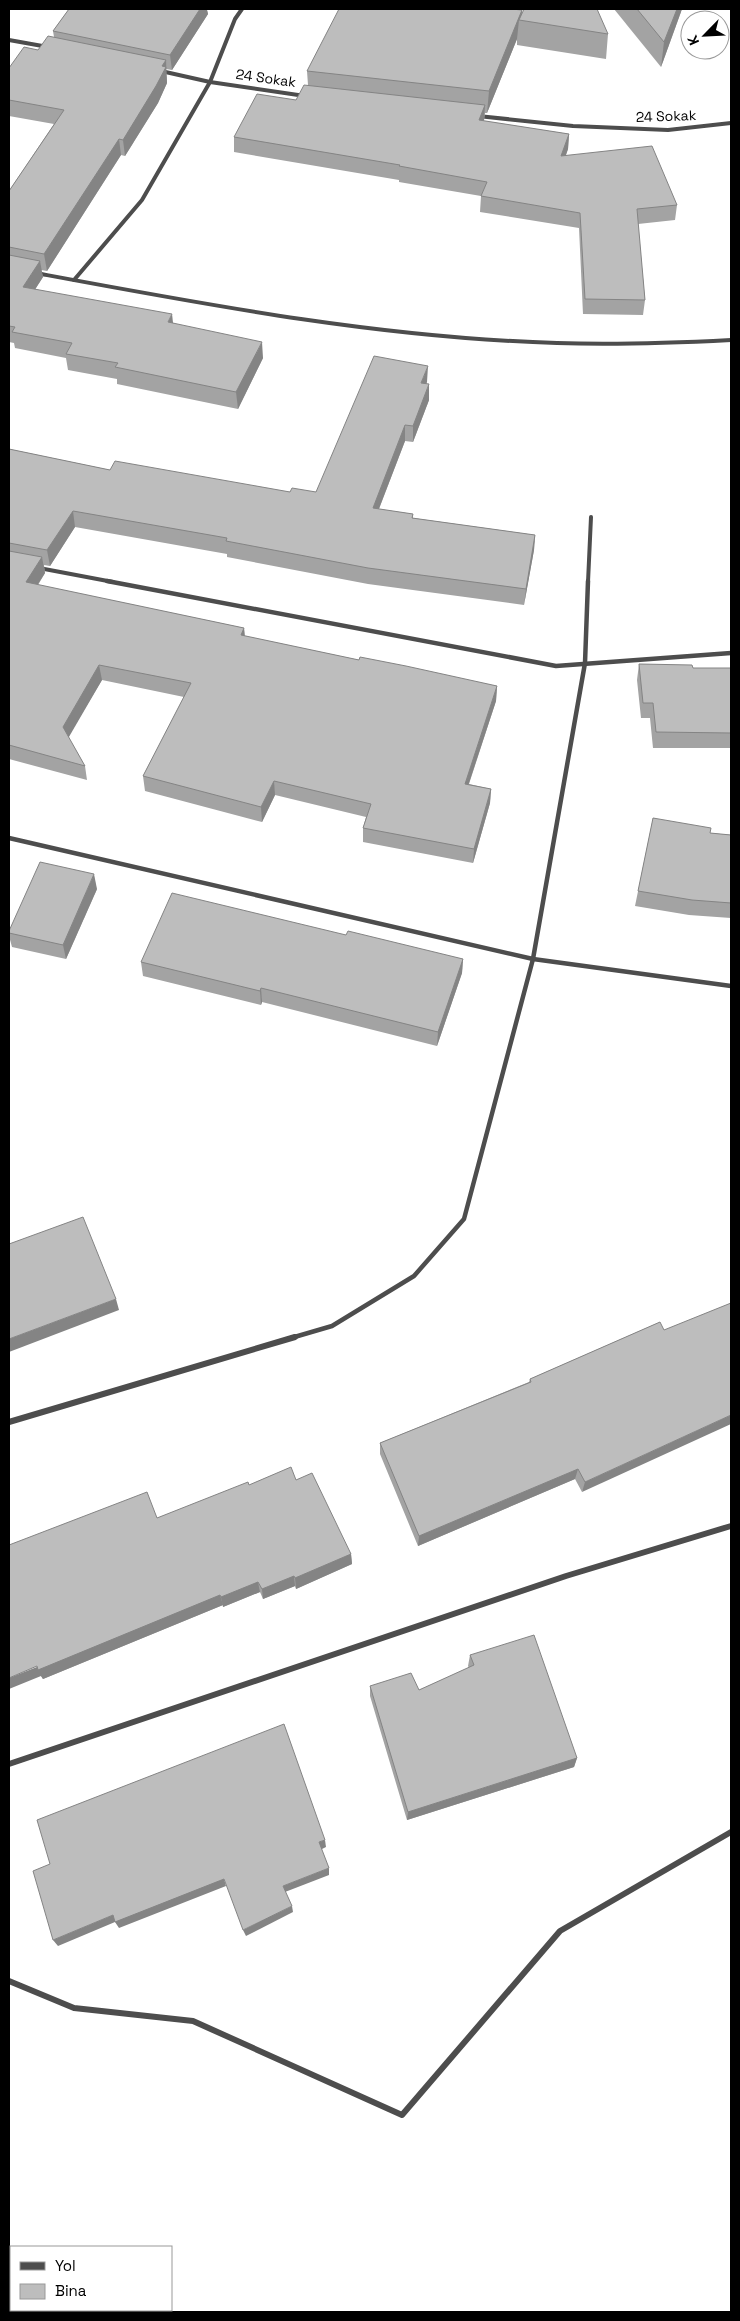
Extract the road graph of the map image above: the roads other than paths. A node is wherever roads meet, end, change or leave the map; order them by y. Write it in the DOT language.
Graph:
graph roads {
  1 [pos="242,9"];
  2 [pos="9,40"];
  3 [pos="57,49"];
  4 [pos="153,69"];
  5 [pos="210,82"];
  6 [pos="307,96"];
  7 [pos="474,115"];
  8 [pos="731,123"];
  9 [pos="28,271"];
  10 [pos="74,280"];
  11 [pos="731,340"];
  12 [pos="591,517"];
  13 [pos="28,566"];
  14 [pos="731,653"];
  15 [pos="585,663"];
  16 [pos="9,838"];
  17 [pos="533,958"];
  18 [pos="731,986"];
  19 [pos="9,1422"];
  20 [pos="731,1526"];
  21 [pos="9,1764"];
  22 [pos="731,1832"];
  23 [pos="9,1981"];
  1 -- 5 [label="street"];
  2 -- 3 [label="street"];
  4 -- 5 [label="street, 24 Sokak"];
  5 -- 6 [label="street, 24 Sokak"];
  5 -- 10 [label="street"];
  7 -- 8 [label="street, 24 Sokak"];
  9 -- 10 [label="street"];
  10 -- 11 [label="street"];
  12 -- 15 [label="street"];
  13 -- 15 [label="street"];
  14 -- 15 [label="street"];
  15 -- 17 [label="street"];
  16 -- 17 [label="street"];
  17 -- 18 [label="street"];
  17 -- 19 [label="street"];
  20 -- 21 [label="street"];
  22 -- 23 [label="street"];
}
